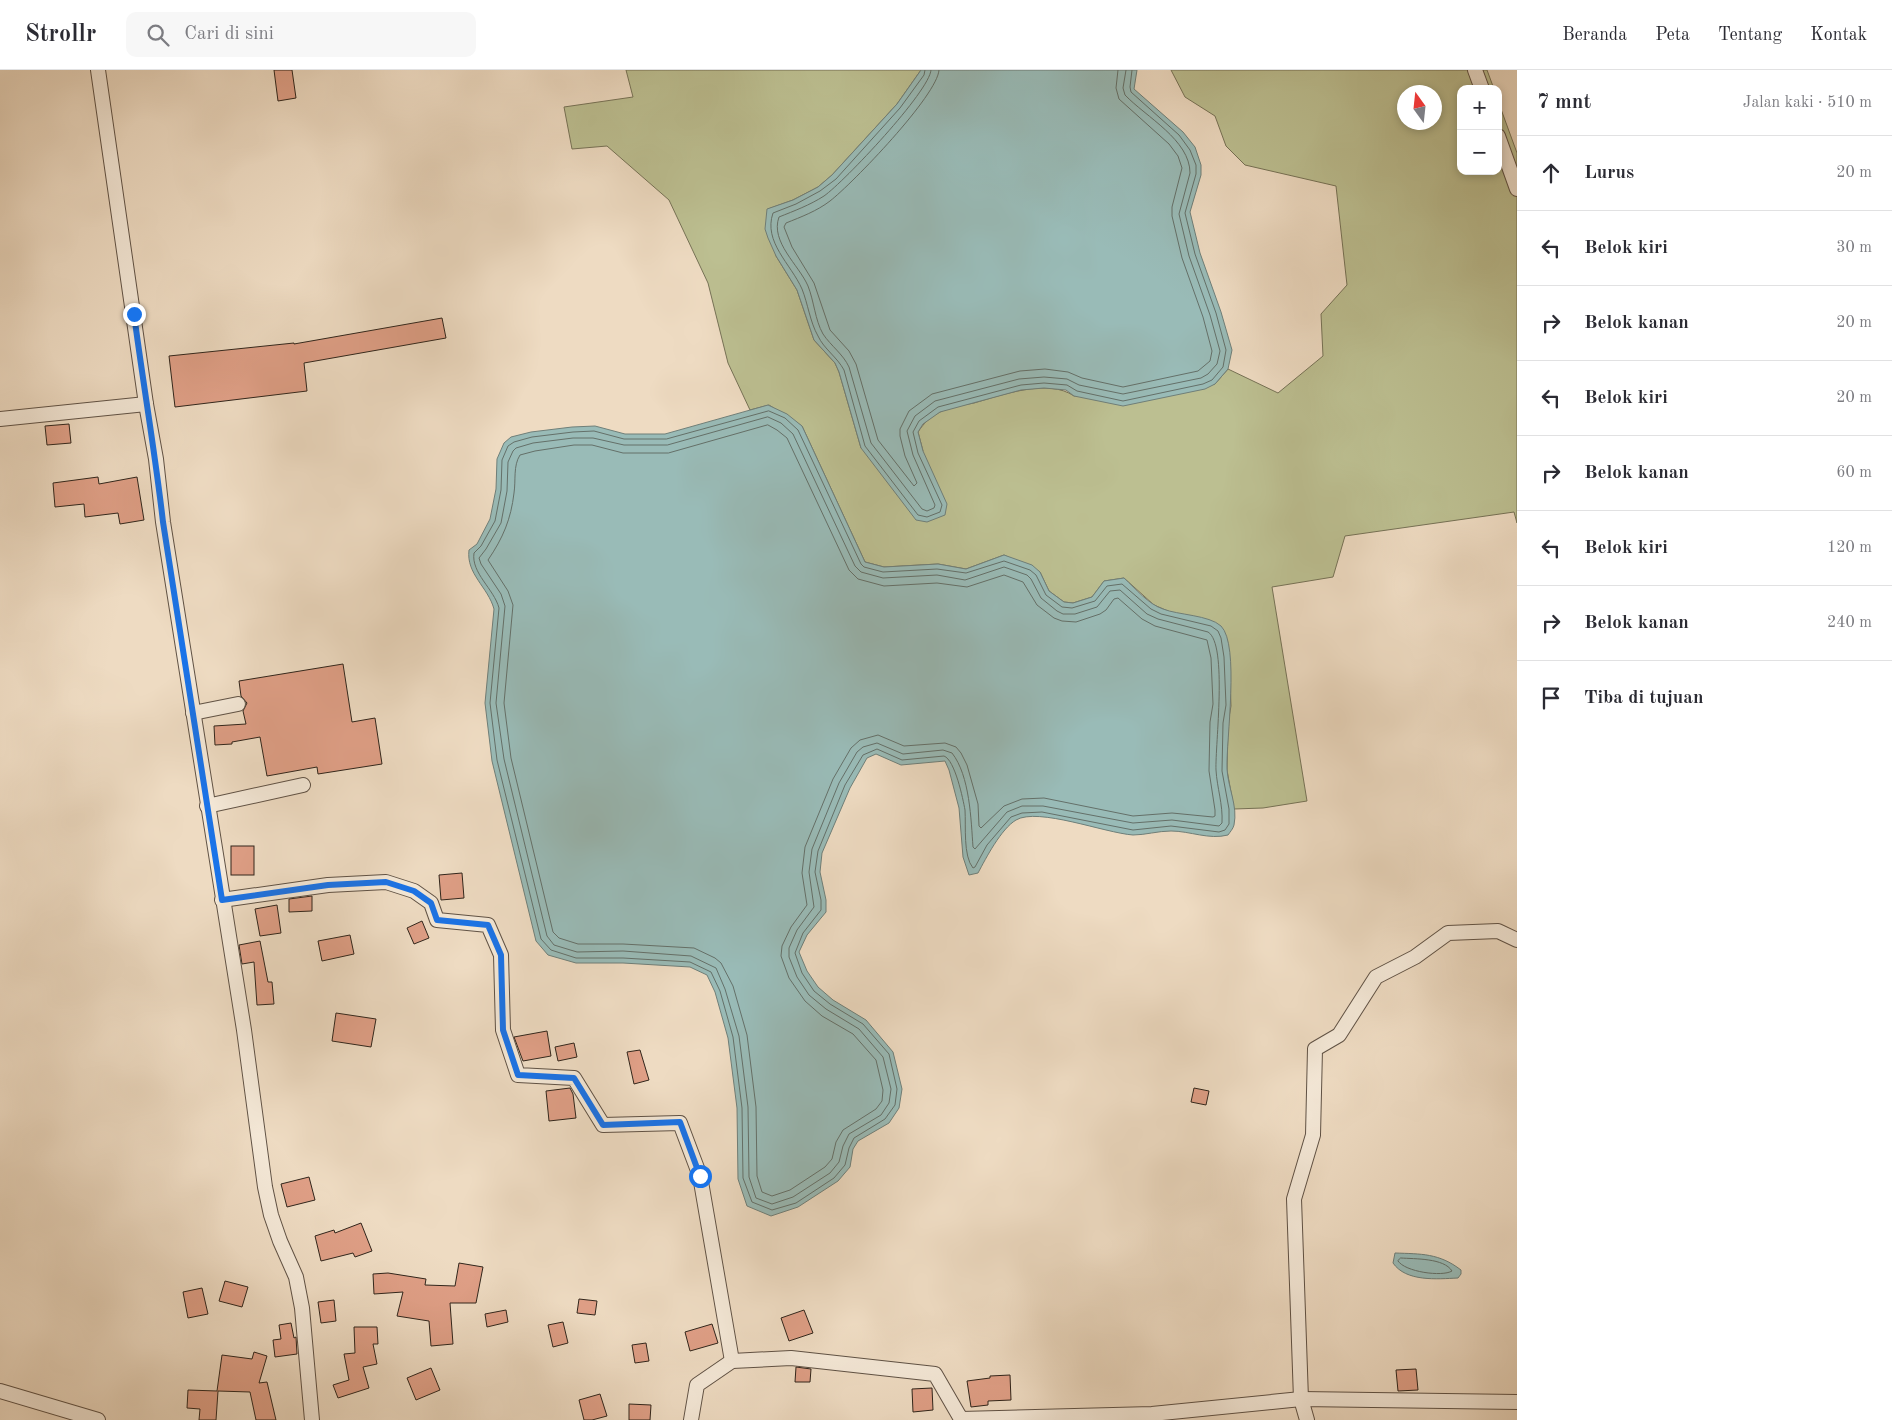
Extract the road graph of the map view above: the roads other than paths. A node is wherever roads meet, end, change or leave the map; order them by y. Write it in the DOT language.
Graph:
graph roads {
  1 [pos="98,70"];
  2 [pos="1475,70"];
  3 [pos="1481,85"];
  4 [pos="1502,147"];
  5 [pos="1517,189"];
  6 [pos="146,404"];
  7 [pos="0,419"];
  8 [pos="238,704"];
  9 [pos="193,713"];
  10 [pos="303,785"];
  11 [pos="207,806"];
  12 [pos="222,900"];
  13 [pos="1517,940"];
  14 [pos="732,1361"];
  15 [pos="0,1391"];
  16 [pos="1301,1399"];
  17 [pos="1517,1402"];
  18 [pos="1146,1417"];
  19 [pos="98,1420"];
  20 [pos="312,1420"];
  21 [pos="691,1420"];
  22 [pos="1307,1420"];
  1 -- 6 [label="street"];
  2 -- 3 [label="street"];
  4 -- 5 [label="street"];
  6 -- 7 [label="street"];
  6 -- 9 [label="street"];
  8 -- 9 [label="street"];
  9 -- 11 [label="street"];
  10 -- 11 [label="street"];
  11 -- 12 [label="street"];
  12 -- 14 [label="street"];
  12 -- 20 [label="street"];
  13 -- 16 [label="street"];
  14 -- 18 [label="street"];
  14 -- 21 [label="street"];
  15 -- 19 [label="street"];
  16 -- 17 [label="street"];
  16 -- 18 [label="street"];
  16 -- 22 [label="street"];
}
